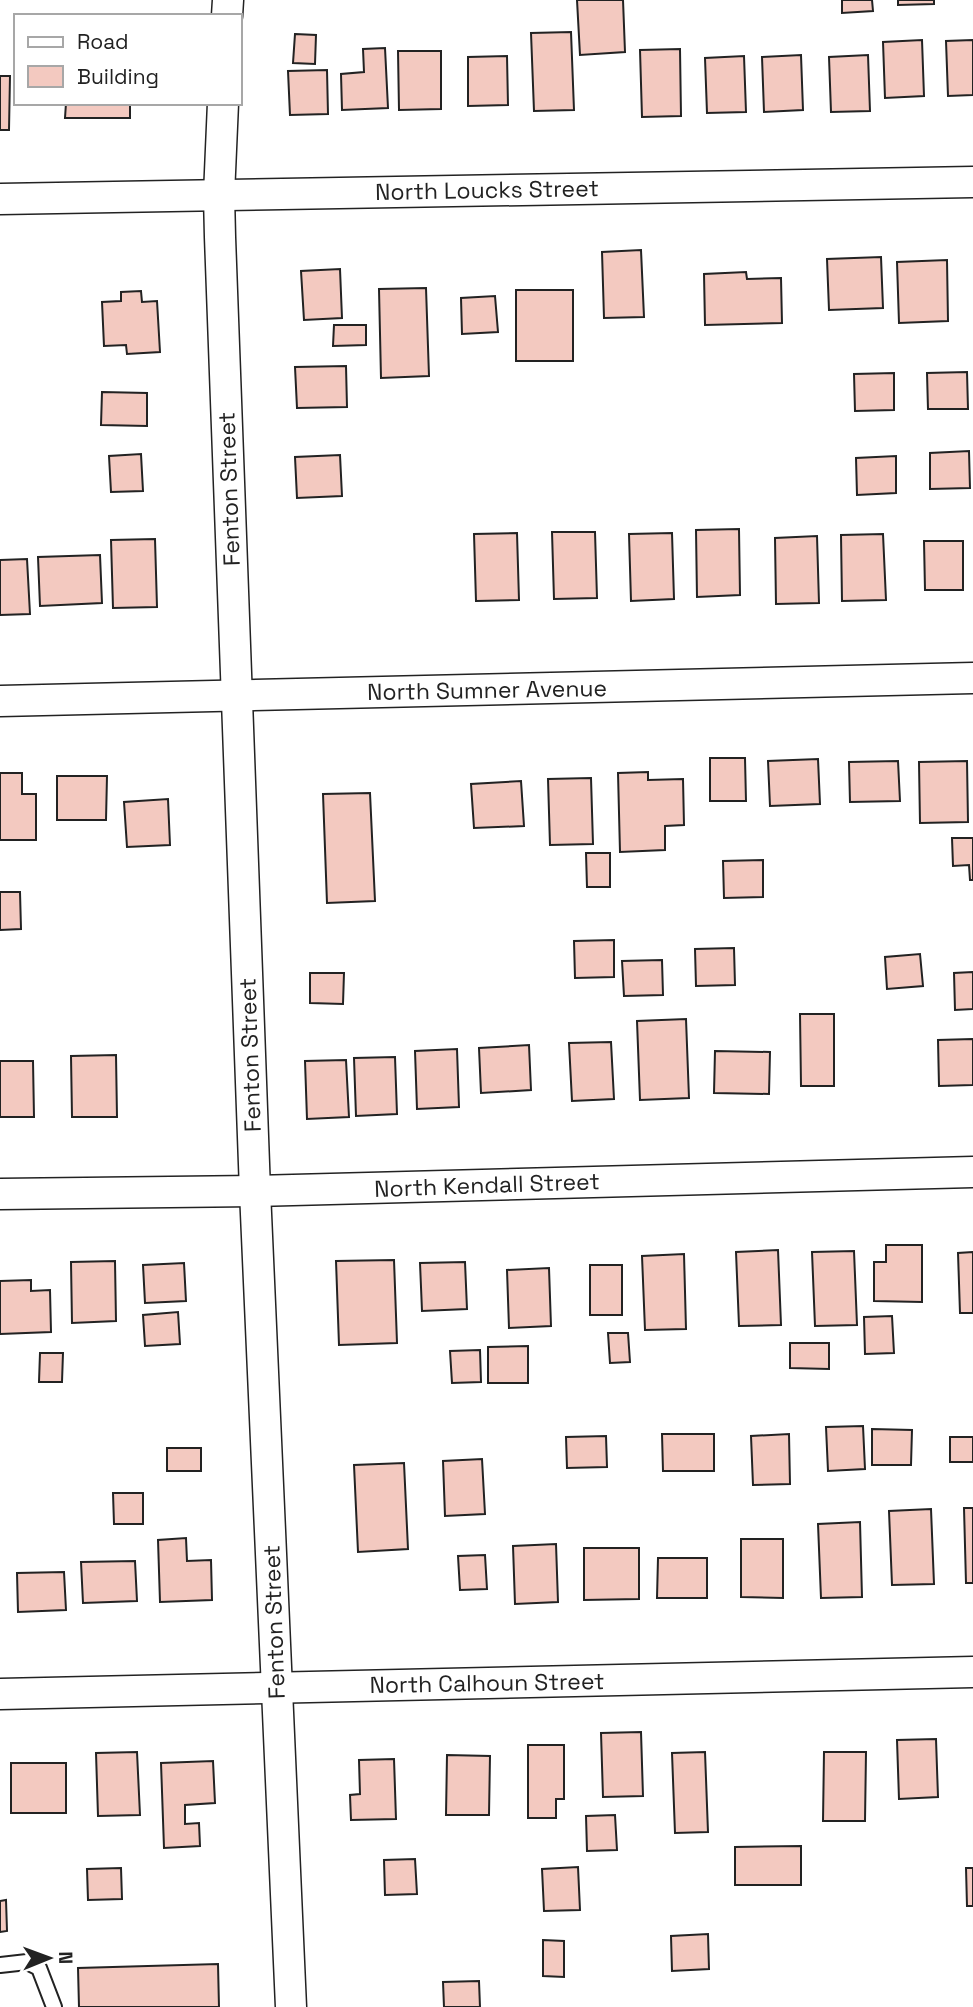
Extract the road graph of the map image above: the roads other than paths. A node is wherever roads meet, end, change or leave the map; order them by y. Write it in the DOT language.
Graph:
graph roads {
  1 [pos="223,105"];
  2 [pos="973,182"];
  3 [pos="219,195"];
  4 [pos="0,199"];
  5 [pos="973,678"];
  6 [pos="237,695"];
  7 [pos="0,701"];
  8 [pos="973,1172"];
  9 [pos="255,1191"];
  10 [pos="0,1194"];
  11 [pos="973,1672"];
  12 [pos="276,1688"];
  13 [pos="0,1694"];
  14 [pos="0,1965"];
  15 [pos="54,2007"];
  16 [pos="291,2007"];
  1 -- 3 [label="street, Fenton Street"];
  2 -- 3 [label="street, North Loucks Street"];
  3 -- 4 [label="street, North Loucks Street"];
  3 -- 6 [label="street, Fenton Street"];
  5 -- 6 [label="street, North Sumner Avenue"];
  6 -- 7 [label="street, North Sumner Avenue"];
  6 -- 9 [label="street, Fenton Street"];
  8 -- 9 [label="street, North Kendall Street"];
  9 -- 10 [label="street, North Kendall Street"];
  9 -- 12 [label="street, Fenton Street"];
  11 -- 12 [label="street, North Calhoun Street"];
  12 -- 13 [label="street, North Calhoun Street"];
  12 -- 16 [label="street, Fenton Street"];
  14 -- 15 [label="lane"];
}
